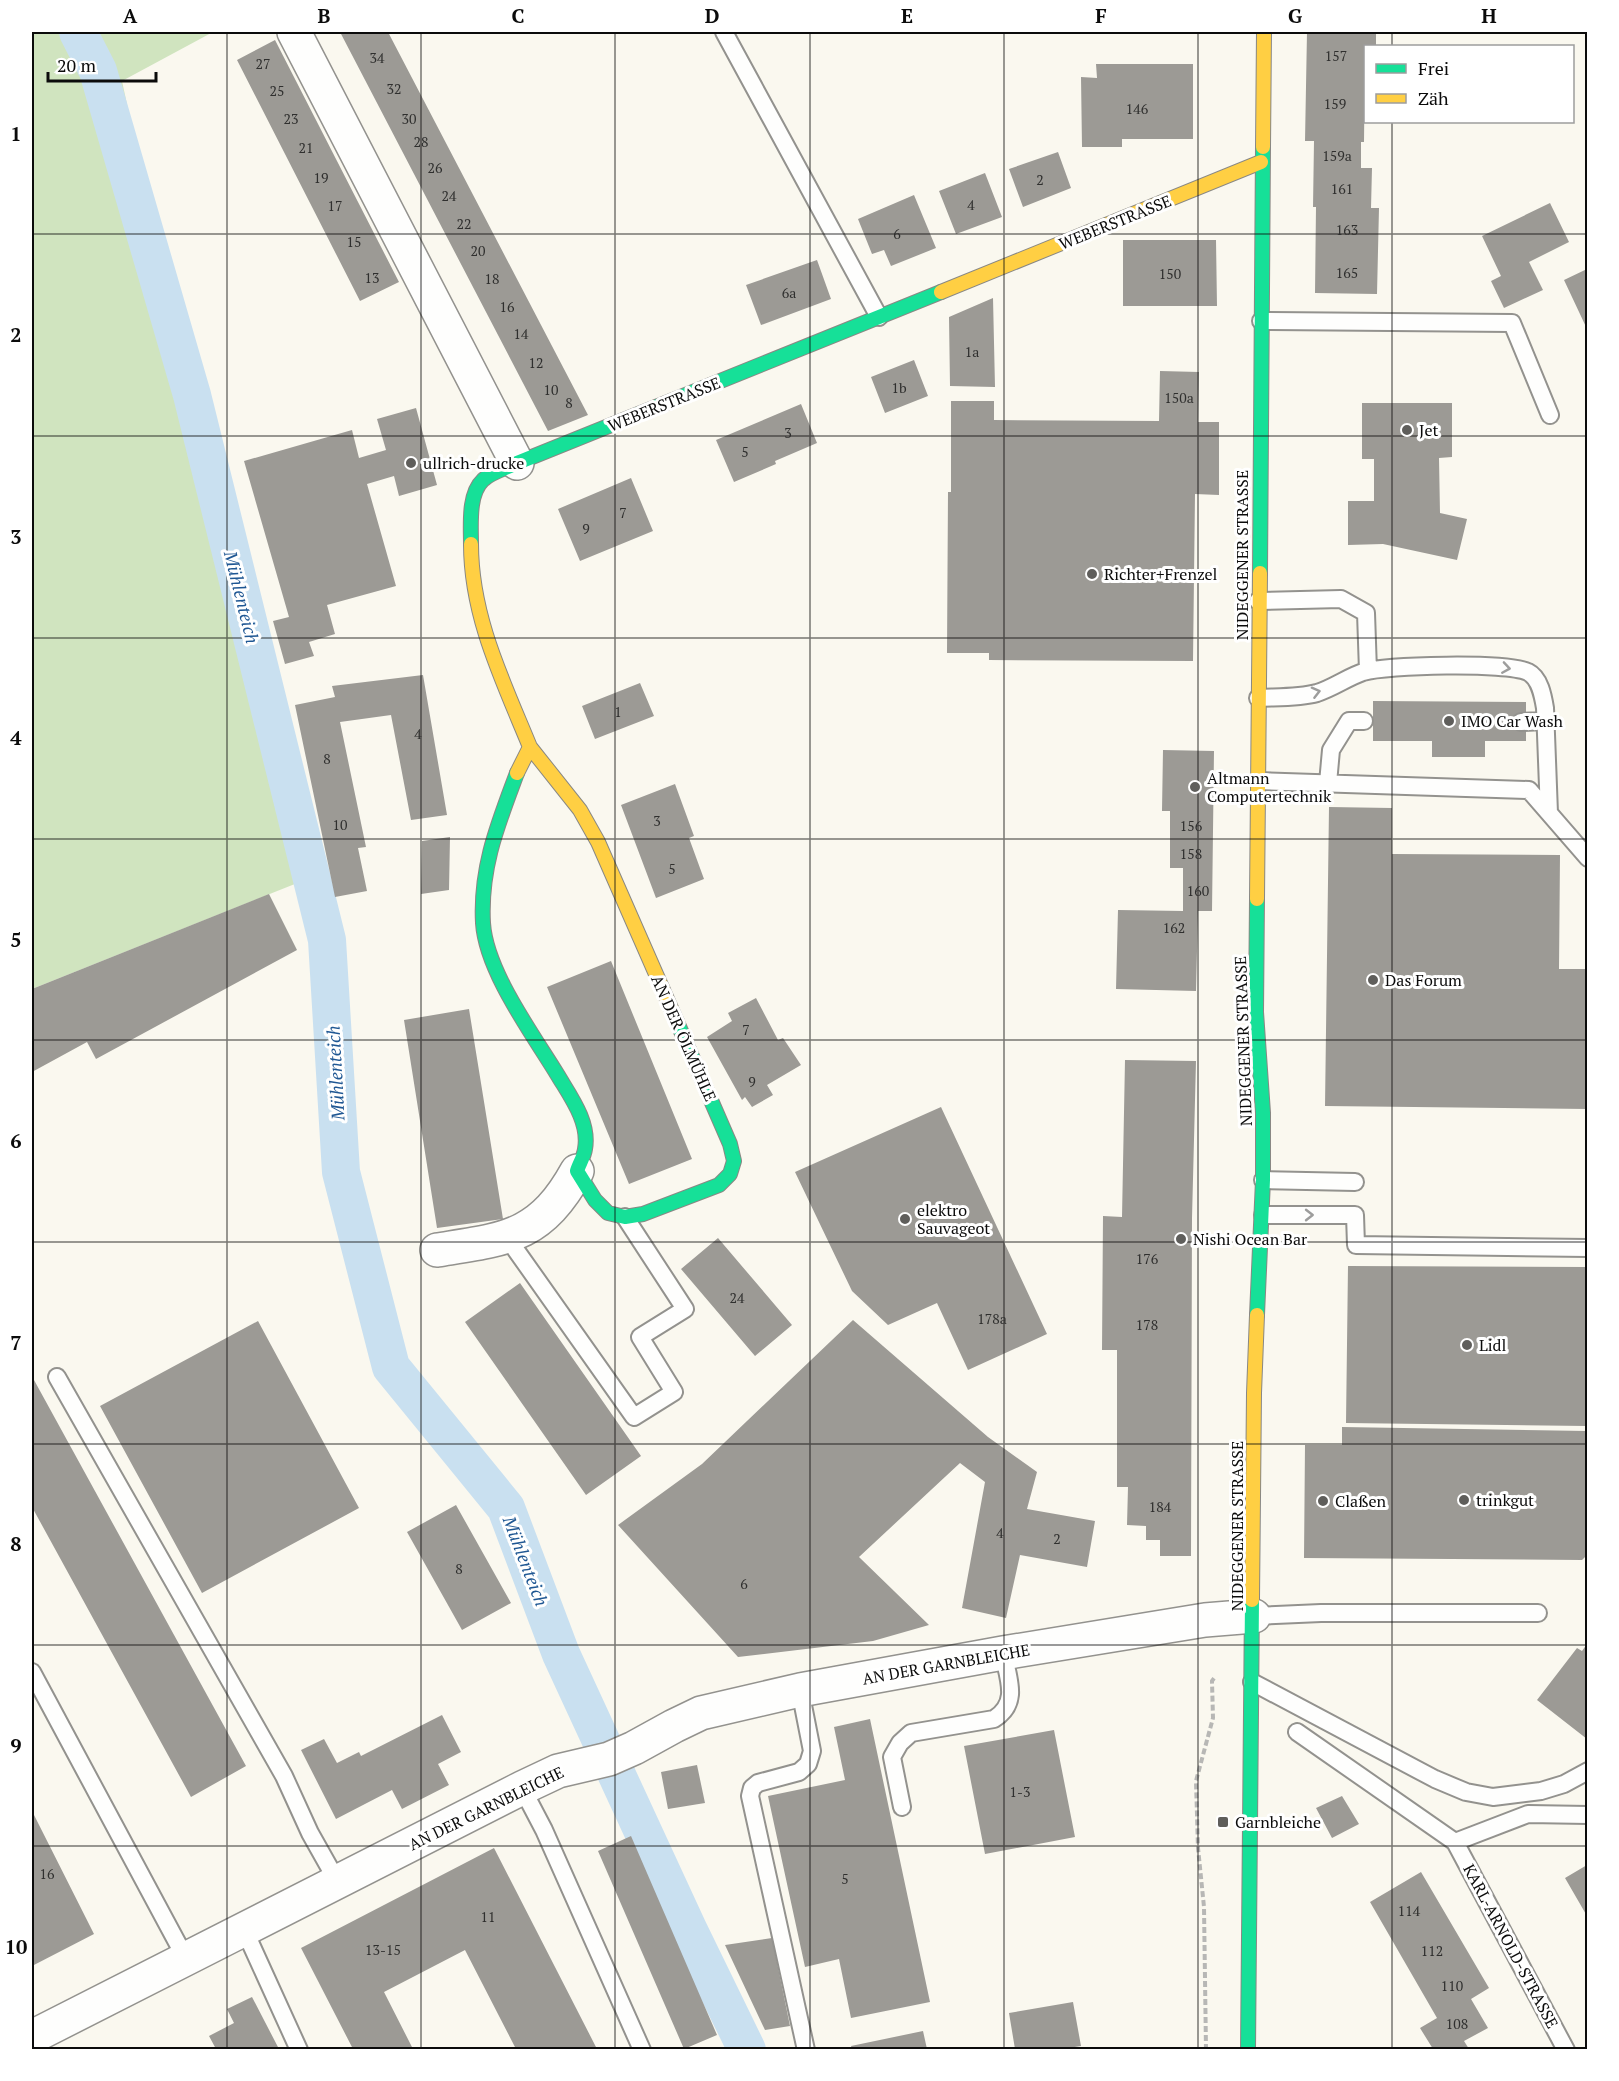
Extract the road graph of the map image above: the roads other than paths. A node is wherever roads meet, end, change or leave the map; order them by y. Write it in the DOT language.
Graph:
graph roads {
  1 [pos="294,32"];
  2 [pos="724,32"];
  3 [pos="1264,32"];
  4 [pos="1262,162"];
  5 [pos="879,318"];
  6 [pos="1261,321"];
  7 [pos="1550,416"];
  8 [pos="517,463"];
  9 [pos="1258,602"];
  10 [pos="1368,671"];
  11 [pos="1258,698"];
  12 [pos="1364,721"];
  13 [pos="1545,721"];
  14 [pos="1521,722"];
  15 [pos="530,747"];
  16 [pos="1258,780"];
  17 [pos="1328,783"];
  18 [pos="1549,813"];
  19 [pos="1587,858"];
  20 [pos="577,1171"];
  21 [pos="1263,1180"];
  22 [pos="1355,1182"];
  23 [pos="1263,1215"];
  24 [pos="625,1217"];
  25 [pos="506,1236"];
  26 [pos="1587,1248"];
  27 [pos="436,1250"];
  28 [pos="57,1377"];
  29 [pos="1538,1613"];
  30 [pos="1254,1616"];
  31 [pos="1003,1653"];
  32 [pos="32,1672"];
  33 [pos="1252,1682"];
  34 [pos="800,1690"];
  35 [pos="1297,1732"];
  36 [pos="1587,1771"];
  37 [pos="522,1788"];
  38 [pos="902,1807"];
  39 [pos="1587,1815"];
  40 [pos="1455,1842"];
  41 [pos="337,1881"];
  42 [pos="244,1929"];
  43 [pos="186,1959"];
  44 [pos="32,2037"];
  45 [pos="299,2049"];
  46 [pos="642,2049"];
  47 [pos="806,2049"];
  48 [pos="1248,2049"];
  49 [pos="1566,2049"];
  1 -- 8 [label="street"];
  2 -- 5 [label="lane"];
  3 -- 4 [label="street, NIDEGGENER STRASSE"];
  4 -- 5 [label="street, WEBERSTRASSE"];
  4 -- 6 [label="street, NIDEGGENER STRASSE"];
  5 -- 8 [label="street, WEBERSTRASSE"];
  6 -- 7 [label="lane"];
  6 -- 9 [label="street, NIDEGGENER STRASSE"];
  8 -- 15 [label="street, AN DER ÖLMÜHLE"];
  9 -- 10 [label="lane"];
  9 -- 11 [label="street, NIDEGGENER STRASSE"];
  11 -- 10 [label="lane, one-way"];
  10 -- 13 [label="lane, one-way"];
  11 -- 16 [label="street, NIDEGGENER STRASSE"];
  12 -- 17 [label="lane"];
  13 -- 14 [label="lane"];
  13 -- 18 [label="lane"];
  15 -- 20 [label="street"];
  15 -- 24 [label="street, AN DER ÖLMÜHLE"];
  16 -- 17 [label="lane"];
  16 -- 21 [label="street, NIDEGGENER STRASSE"];
  17 -- 18 [label="lane"];
  18 -- 19 [label="lane"];
  20 -- 24 [label="street"];
  20 -- 25 [label="street"];
  21 -- 22 [label="lane"];
  21 -- 23 [label="street, NIDEGGENER STRASSE"];
  23 -- 26 [label="lane, one-way"];
  23 -- 30 [label="street, NIDEGGENER STRASSE"];
  24 -- 25 [label="lane"];
  25 -- 27 [label="street"];
  28 -- 41 [label="lane"];
  29 -- 30 [label="lane"];
  30 -- 31 [label="street, AN DER GARNBLEICHE"];
  30 -- 33 [label="street, NIDEGGENER STRASSE"];
  31 -- 34 [label="street, AN DER GARNBLEICHE"];
  31 -- 38 [label="lane"];
  32 -- 43 [label="lane"];
  33 -- 36 [label="lane"];
  33 -- 48 [label="street, NIDEGGENER STRASSE"];
  34 -- 37 [label="street, AN DER GARNBLEICHE"];
  34 -- 47 [label="lane"];
  35 -- 40 [label="lane"];
  37 -- 41 [label="street, AN DER GARNBLEICHE"];
  37 -- 46 [label="lane"];
  39 -- 40 [label="lane"];
  40 -- 49 [label="lane, KARL-ARNOLD-STRASSE"];
  41 -- 42 [label="street, AN DER GARNBLEICHE"];
  42 -- 43 [label="street, AN DER GARNBLEICHE"];
  42 -- 45 [label="lane"];
  43 -- 44 [label="street, AN DER GARNBLEICHE"];
}
